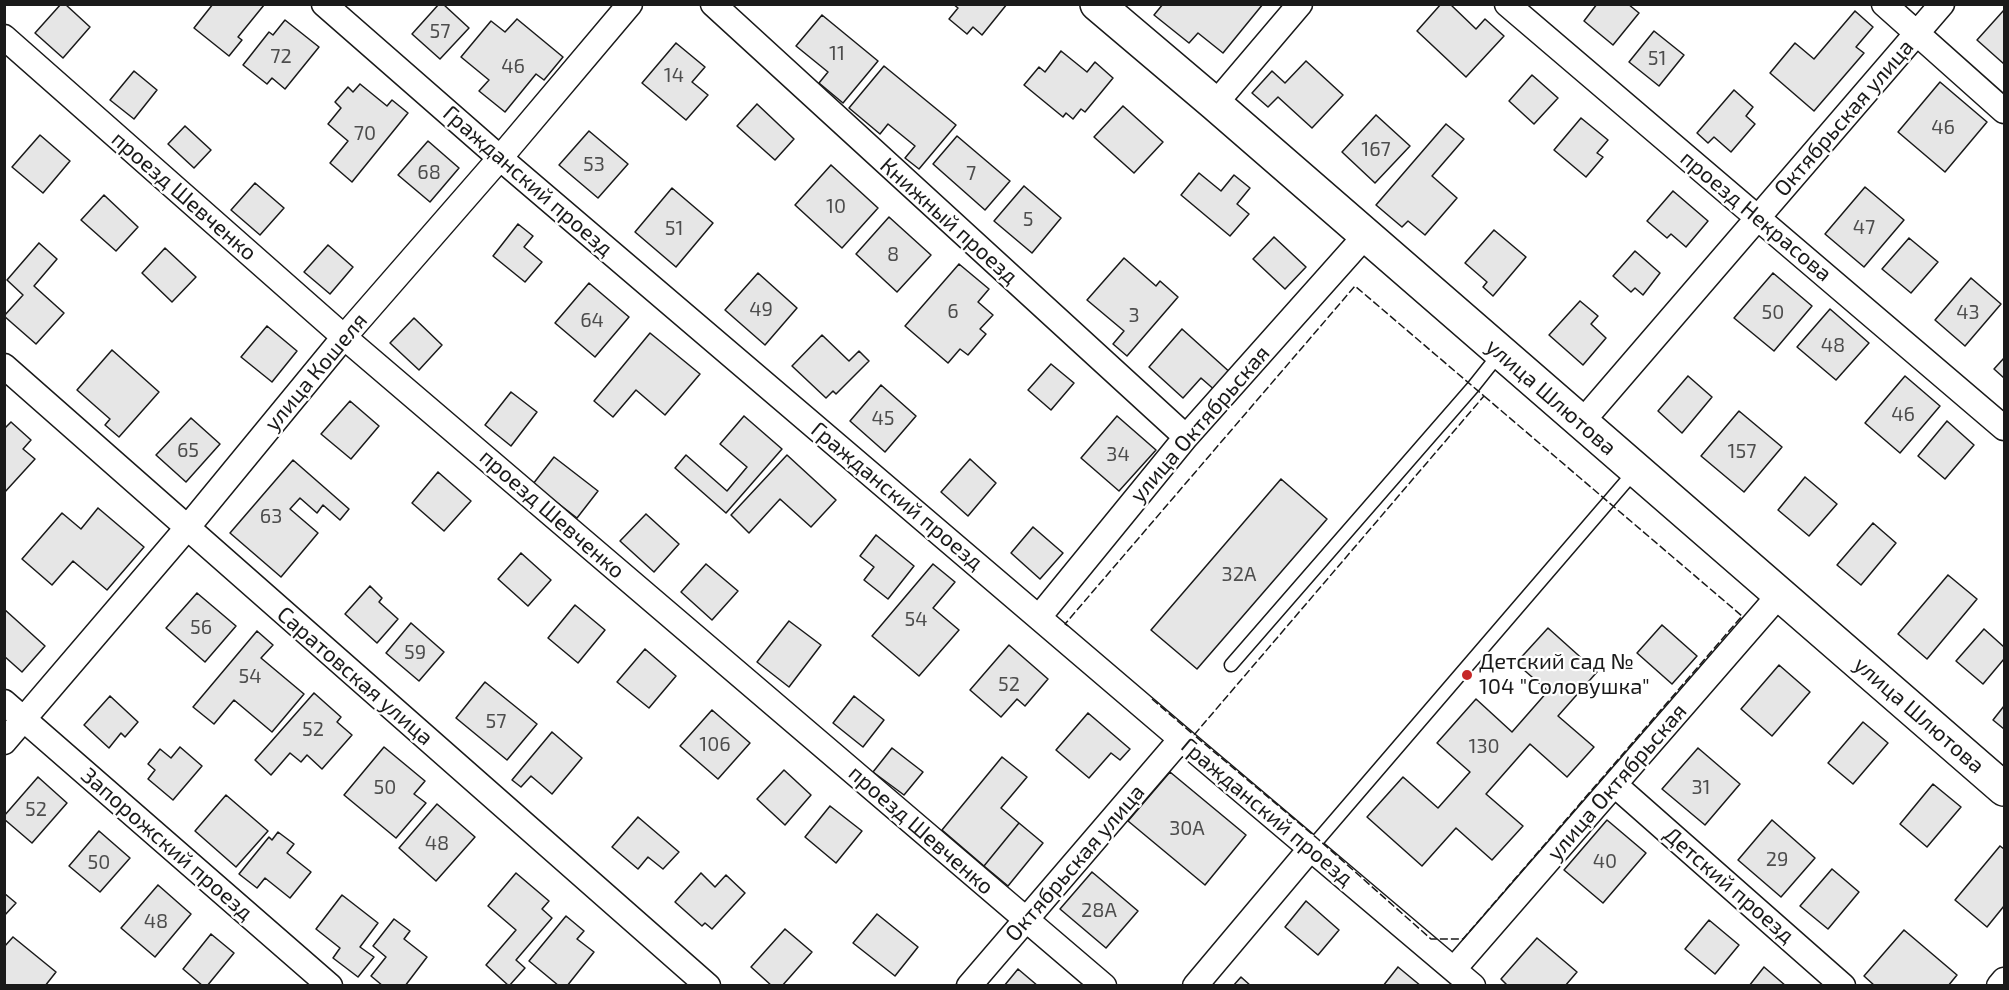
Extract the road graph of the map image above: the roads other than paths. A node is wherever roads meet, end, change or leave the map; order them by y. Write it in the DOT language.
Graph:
graph roads {
  1 [pos="324,4"];
  2 [pos="630,4"];
  3 [pos="713,4"];
  4 [pos="1097,4"];
  5 [pos="1300,4"];
  6 [pos="1507,4"];
  7 [pos="1884,4"];
  8 [pos="1942,4"];
  9 [pos="1917,33"];
  10 [pos="4,37"];
  11 [pos="1215,104"];
  12 [pos="2004,111"];
  13 [pos="500,158"];
  14 [pos="1758,218"];
  15 [pos="1366,235"];
  16 [pos="344,337"];
  17 [pos="1500,352"];
  18 [pos="4,366"];
  19 [pos="1581,423"];
  20 [pos="2004,428"];
  21 [pos="1186,437"];
  22 [pos="1635,470"];
  23 [pos="187,528"];
  24 [pos="1780,594"];
  25 [pos="1039,617"];
  26 [pos="1231,665"];
  27 [pos="4,702"];
  28 [pos="24,719"];
  29 [pos="1181,740"];
  30 [pos="4,742"];
  31 [pos="1615,785"];
  32 [pos="2004,789"];
  33 [pos="1311,848"];
  34 [pos="1027,920"];
  35 [pos="1454,969"];
  36 [pos="2004,980"];
  37 [pos="330,986"];
  38 [pos="708,986"];
  39 [pos="969,986"];
  40 [pos="1104,986"];
  41 [pos="1195,986"];
  42 [pos="1473,986"];
  43 [pos="1843,986"];
  44 [pos="1999,986"];
  1 -- 13 [label="street, Гражданский проезд"];
  2 -- 13 [label="street, улица Кошеля"];
  3 -- 21 [label="street, Книжный проезд"];
  4 -- 11 [label="main road, улица Шлютова"];
  5 -- 11 [label="street"];
  6 -- 14 [label="street, проезд Некрасова"];
  7 -- 9 [label="street"];
  8 -- 9 [label="street, Октябрьская улица"];
  9 -- 12 [label="street"];
  9 -- 14 [label="street, Октябрьская улица"];
  10 -- 16 [label="street, проезд Шевченко"];
  11 -- 15 [label="main road, улица Шлютова"];
  13 -- 16 [label="street, улица Кошеля"];
  13 -- 25 [label="street, Гражданский проезд"];
  14 -- 19 [label="street, Октябрьская улица"];
  14 -- 20 [label="street, проезд Некрасова"];
  15 -- 17 [label="main road, улица Шлютова"];
  15 -- 21 [label="street, улица Октябрьская"];
  16 -- 23 [label="street, улица Кошеля"];
  16 -- 34 [label="street, проезд Шевченко"];
  17 -- 19 [label="main road, улица Шлютова"];
  17 -- 26 [label="lane"];
  18 -- 23 [label="street, Саратовская улица"];
  19 -- 22 [label="main road, улица Шлютова"];
  21 -- 25 [label="street, улица Октябрьская"];
  22 -- 24 [label="main road, улица Шлютова"];
  22 -- 33 [label="lane"];
  23 -- 28 [label="street, улица Кошеля"];
  23 -- 38 [label="street, Саратовская улица"];
  24 -- 31 [label="street, улица Октябрьская"];
  24 -- 32 [label="main road, улица Шлютова"];
  25 -- 29 [label="street, Гражданский проезд"];
  27 -- 28 [label="street, Запорожский проезд"];
  28 -- 30 [label="street, улица Кошеля"];
  28 -- 37 [label="street, Запорожский проезд"];
  29 -- 33 [label="street, Гражданский проезд"];
  29 -- 34 [label="street, Октябрьская улица"];
  31 -- 35 [label="street, улица Октябрьская"];
  31 -- 43 [label="street, Детский проезд"];
  33 -- 35 [label="street, Гражданский проезд"];
  33 -- 41 [label="street"];
  34 -- 39 [label="street, Октябрьская улица"];
  34 -- 40 [label="street, проезд Шевченко"];
  35 -- 42 [label="street, Гражданский проезд"];
  36 -- 44 [label="street"];
}
